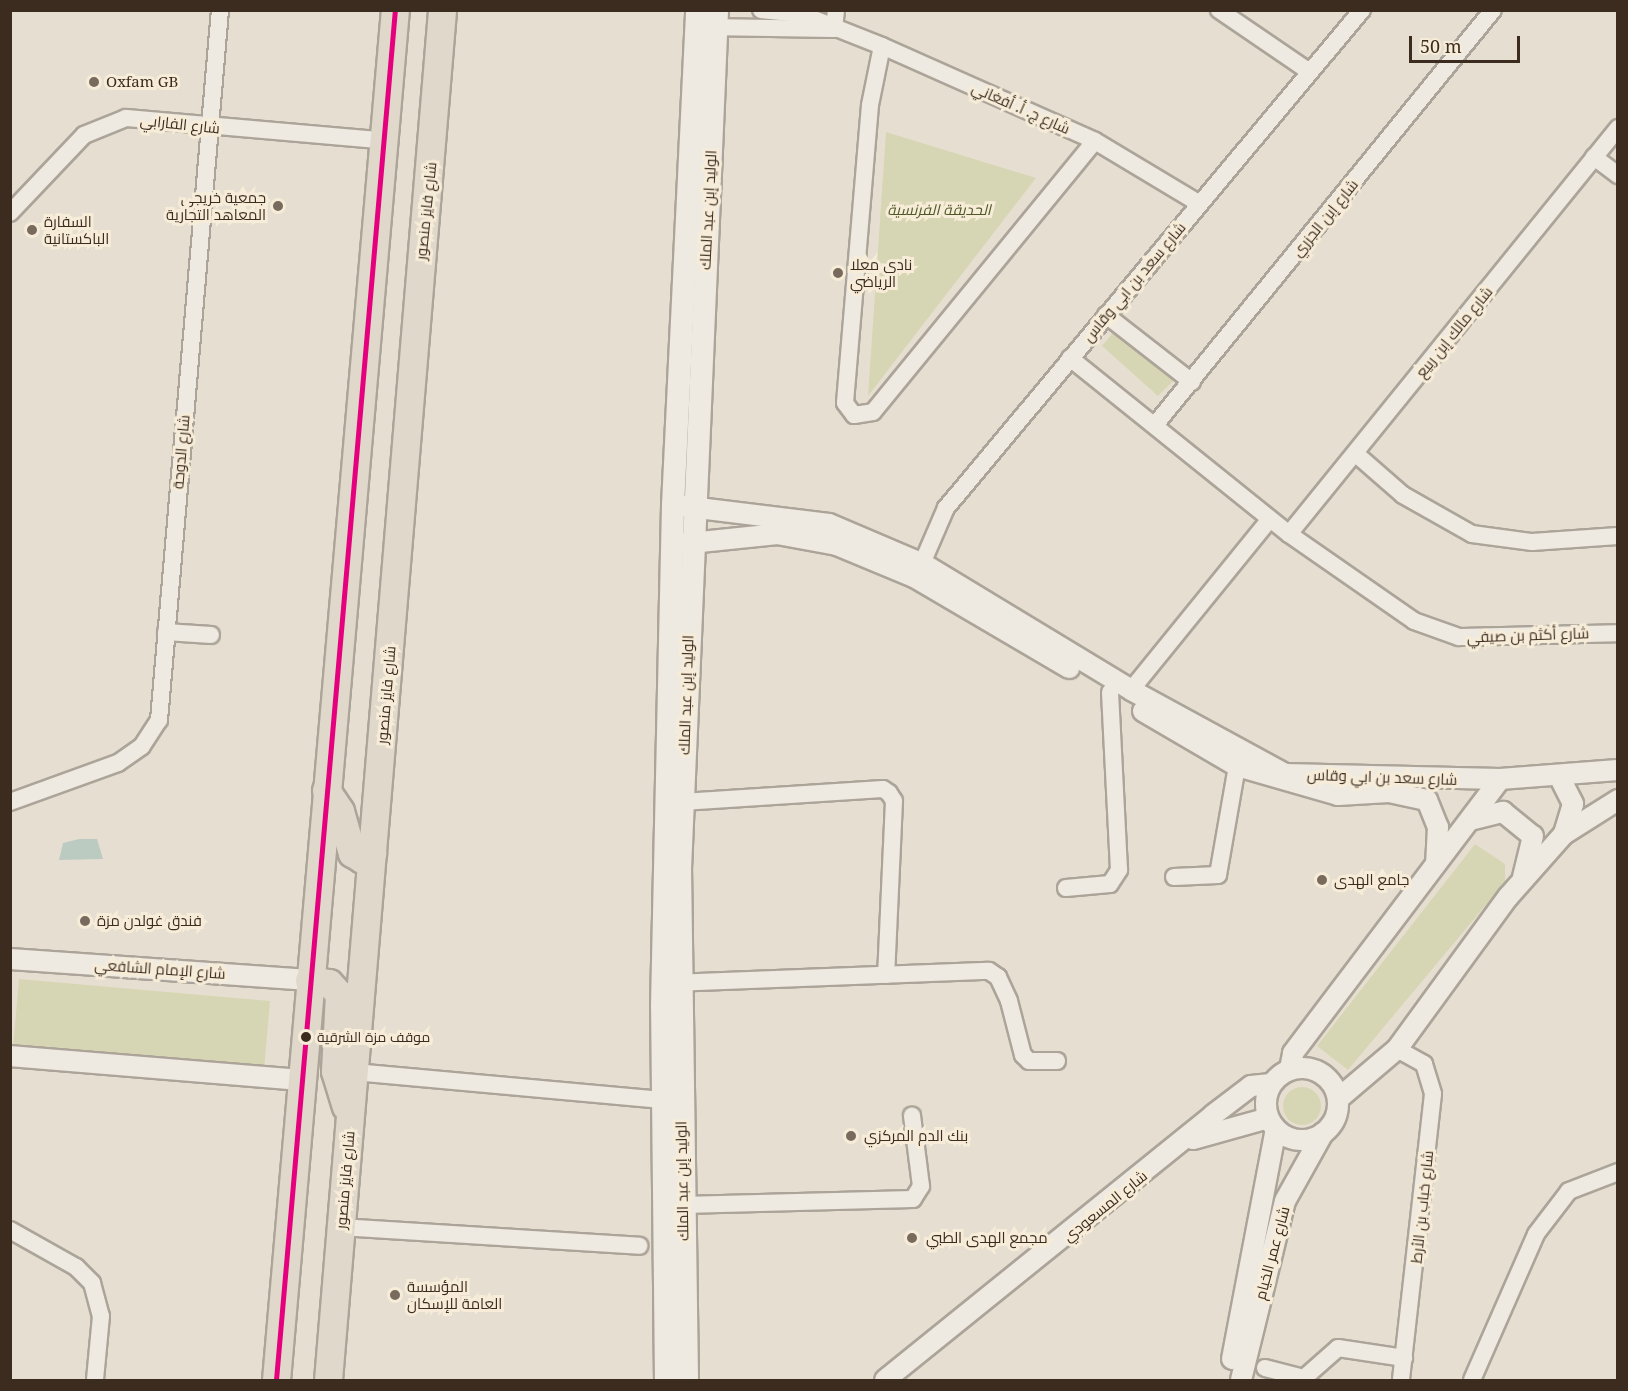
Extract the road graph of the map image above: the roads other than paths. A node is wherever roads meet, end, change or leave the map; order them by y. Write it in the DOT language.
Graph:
graph roads {
  1 [pos="220,10"];
  2 [pos="395,10"];
  3 [pos="442,10"];
  4 [pos="761,10"];
  5 [pos="836,10"];
  6 [pos="1219,10"];
  7 [pos="1362,10"];
  8 [pos="1493,10"];
  9 [pos="707,19"];
  10 [pos="834,29"];
  11 [pos="882,46"];
  12 [pos="1310,72"];
  13 [pos="207,128"];
  14 [pos="1617,128"];
  15 [pos="387,141"];
  16 [pos="1095,141"];
  17 [pos="1594,157"];
  18 [pos="1617,175"];
  19 [pos="1200,204"];
  20 [pos="10,213"];
  21 [pos="1106,315"];
  22 [pos="1070,358"];
  23 [pos="1192,382"];
  24 [pos="1155,425"];
  25 [pos="1356,454"];
  26 [pos="683,506"];
  27 [pos="1270,519"];
  28 [pos="1289,534"];
  29 [pos="1617,536"];
  30 [pos="681,544"];
  31 [pos="920,571"];
  32 [pos="166,632"];
  33 [pos="1617,633"];
  34 [pos="212,635"];
  35 [pos="1131,690"];
  36 [pos="1110,692"];
  37 [pos="1237,766"];
  38 [pos="1617,770"];
  39 [pos="1560,778"];
  40 [pos="1500,779"];
  41 [pos="326,790"];
  42 [pos="1617,801"];
  43 [pos="10,802"];
  44 [pos="682,802"];
  45 [pos="1474,819"];
  46 [pos="1564,834"];
  47 [pos="372,853"];
  48 [pos="1436,862"];
  49 [pos="1174,877"];
  50 [pos="1523,880"];
  51 [pos="1066,888"];
  52 [pos="10,959"];
  53 [pos="886,975"];
  54 [pos="309,980"];
  55 [pos="671,983"];
  56 [pos="1397,1049"];
  57 [pos="10,1056"];
  58 [pos="1058,1061"];
  59 [pos="1290,1069"];
  60 [pos="354,1071"];
  61 [pos="300,1080"];
  62 [pos="1271,1084"];
  63 [pos="1338,1099"];
  64 [pos="663,1100"];
  65 [pos="350,1112"];
  66 [pos="912,1116"];
  67 [pos="1272,1123"];
  68 [pos="1323,1132"];
  69 [pos="1185,1142"];
  70 [pos="1617,1172"];
  71 [pos="682,1205"];
  72 [pos="340,1227"];
  73 [pos="10,1230"];
  74 [pos="639,1246"];
  75 [pos="1404,1358"];
  76 [pos="1265,1368"];
  77 [pos="95,1380"];
  78 [pos="276,1380"];
  79 [pos="328,1380"];
  80 [pos="666,1380"];
  81 [pos="687,1380"];
  82 [pos="885,1380"];
  83 [pos="1228,1380"];
  84 [pos="1240,1380"];
  85 [pos="1401,1380"];
  86 [pos="1472,1380"];
  1 -- 13 [label="street, شارع الدوحة"];
  2 -- 15 [label="highway"];
  3 -- 47 [label="highway, شارع فايز منصور"];
  4 -- 10 [label="street, شارع ج. أ. أفغاني"];
  5 -- 10 [label="street"];
  6 -- 12 [label="street"];
  7 -- 12 [label="street, شارع سعد بن ابي وقاس"];
  8 -- 23 [label="street, شارع إبن الجزري"];
  9 -- 10 [label="street, شارع ج. أ. أفغاني"];
  9 -- 26 [label="main road, الوليد إبن عبد الملك"];
  10 -- 11 [label="street, شارع ج. أ. أفغاني"];
  11 -- 16 [label="street, شارع ج. أ. أفغاني"];
  11 -- 16 [label="street"];
  12 -- 19 [label="street, شارع سعد بن ابي وقاس"];
  13 -- 15 [label="street, شارع الفارابي"];
  13 -- 20 [label="street, شارع الفارابي"];
  13 -- 32 [label="street, شارع الدوحة"];
  14 -- 17 [label="street, شارع مالك إبن ربيع"];
  15 -- 41 [label="highway"];
  16 -- 19 [label="street, شارع ج. أ. أفغاني"];
  17 -- 18 [label="street"];
  17 -- 25 [label="street, شارع مالك إبن ربيع"];
  19 -- 21 [label="street, شارع سعد بن ابي وقاس"];
  21 -- 22 [label="street, شارع سعد بن ابي وقاس"];
  21 -- 23 [label="street"];
  22 -- 24 [label="street, شارع أكثم بن صيفي"];
  22 -- 31 [label="street, شارع سعد بن ابي وقاس"];
  23 -- 24 [label="street, شارع إبن الجزري"];
  24 -- 27 [label="street, شارع أكثم بن صيفي"];
  25 -- 28 [label="street, شارع مالك إبن ربيع"];
  25 -- 29 [label="street"];
  26 -- 30 [label="main road, الوليد إبن عبد الملك"];
  26 -- 31 [label="street, شارع سعد بن ابي وقاس"];
  27 -- 28 [label="street, شارع أكثم بن صيفي"];
  27 -- 35 [label="street"];
  28 -- 33 [label="street, شارع أكثم بن صيفي"];
  30 -- 31 [label="street, شارع سعد بن ابي وقاس"];
  30 -- 44 [label="main road, الوليد إبن عبد الملك"];
  30 -- 55 [label="main road, الوليد إبن عبد الملك"];
  31 -- 35 [label="street, شارع سعد بن ابي وقاس"];
  31 -- 36 [label="street, شارع سعد بن ابي وقاس"];
  32 -- 34 [label="street"];
  32 -- 43 [label="street, شارع الدوحة"];
  35 -- 40 [label="street, شارع سعد بن ابي وقاس"];
  36 -- 37 [label="street, شارع سعد بن ابي وقاس"];
  36 -- 51 [label="street"];
  37 -- 48 [label="street, شارع سعد بن ابي وقاس"];
  37 -- 49 [label="street"];
  38 -- 39 [label="street, شارع سعد بن ابي وقاس"];
  39 -- 40 [label="street, شارع سعد بن ابي وقاس"];
  39 -- 46 [label="street"];
  40 -- 45 [label="street"];
  41 -- 47 [label="highway"];
  41 -- 54 [label="highway"];
  42 -- 46 [label="street"];
  44 -- 53 [label="street"];
  44 -- 55 [label="main road, الوليد إبن عبد الملك"];
  45 -- 48 [label="street"];
  45 -- 50 [label="street"];
  46 -- 50 [label="street"];
  47 -- 60 [label="highway, شارع فايز منصور"];
  48 -- 59 [label="street"];
  50 -- 56 [label="street"];
  52 -- 54 [label="street, شارع الإمام الشافعي"];
  53 -- 55 [label="street"];
  53 -- 58 [label="street"];
  54 -- 61 [label="highway"];
  54 -- 65 [label="highway"];
  55 -- 64 [label="main road, الوليد إبن عبد الملك"];
  55 -- 71 [label="main road, الوليد إبن عبد الملك"];
  56 -- 63 [label="street"];
  56 -- 75 [label="street, شارع خباب بن الأرط"];
  57 -- 61 [label="street"];
  59 -- 62 [label="street"];
  59 -- 63 [label="street"];
  60 -- 64 [label="street"];
  60 -- 65 [label="highway, شارع فايز منصور"];
  61 -- 78 [label="highway"];
  62 -- 67 [label="street"];
  62 -- 69 [label="street, شارع المسعودي"];
  63 -- 68 [label="street"];
  64 -- 80 [label="main road, الوليد إبن عبد الملك"];
  65 -- 72 [label="highway, شارع فايز منصور"];
  66 -- 71 [label="street"];
  67 -- 68 [label="street"];
  67 -- 69 [label="street"];
  67 -- 83 [label="street, شارع عمر الخيام"];
  68 -- 84 [label="street, شارع عمر الخيام"];
  69 -- 82 [label="street, شارع المسعودي"];
  70 -- 86 [label="street"];
  71 -- 81 [label="main road, الوليد إبن عبد الملك"];
  72 -- 74 [label="street"];
  72 -- 79 [label="highway, شارع فايز منصور"];
  73 -- 77 [label="street"];
  75 -- 76 [label="street"];
  75 -- 85 [label="street, شارع خباب بن الأرط"];
}
